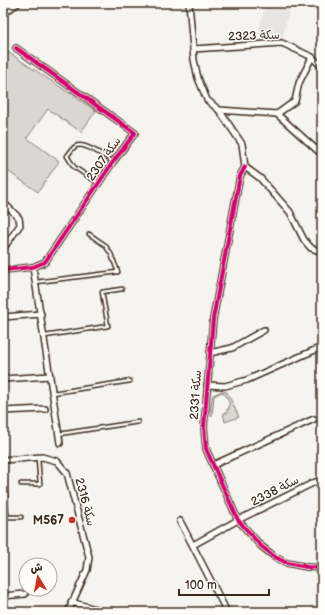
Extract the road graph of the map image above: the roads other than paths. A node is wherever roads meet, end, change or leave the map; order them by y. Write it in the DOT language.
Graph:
graph roads {
  1 [pos="18,3"];
  2 [pos="188,3"];
  3 [pos="3,14"];
  4 [pos="16,48"];
  5 [pos="193,49"];
  6 [pos="312,57"];
  7 [pos="322,67"];
  8 [pos="219,110"];
  9 [pos="277,114"];
  10 [pos="318,151"];
  11 [pos="113,162"];
  12 [pos="245,167"];
  13 [pos="99,183"];
  14 [pos="4,205"];
  15 [pos="89,234"];
  16 [pos="3,249"];
  17 [pos="322,252"];
  18 [pos="33,267"];
  19 [pos="3,270"];
  20 [pos="35,282"];
  21 [pos="122,289"];
  22 [pos="41,314"];
  23 [pos="3,318"];
  24 [pos="264,330"];
  25 [pos="44,336"];
  26 [pos="317,349"];
  27 [pos="210,353"];
  28 [pos="50,376"];
  29 [pos="3,379"];
  30 [pos="130,381"];
  31 [pos="207,385"];
  32 [pos="52,393"];
  33 [pos="45,409"];
  34 [pos="3,411"];
  35 [pos="314,418"];
  36 [pos="138,422"];
  37 [pos="59,434"];
  38 [pos="60,443"];
  39 [pos="3,455"];
  40 [pos="38,458"];
  41 [pos="3,460"];
  42 [pos="213,465"];
  43 [pos="4,475"];
  44 [pos="322,481"];
  45 [pos="21,484"];
  46 [pos="21,517"];
  47 [pos="238,520"];
  48 [pos="180,521"];
  49 [pos="193,545"];
  50 [pos="322,568"];
  51 [pos="18,595"];
  52 [pos="3,596"];
  53 [pos="72,602"];
  54 [pos="68,612"];
  55 [pos="106,612"];
  56 [pos="226,612"];
  1 -- 3 [label="street"];
  2 -- 5 [label="street"];
  4 -- 11 [label="street, سكة 2307"];
  5 -- 6 [label="street, سكة 2323"];
  5 -- 8 [label="street"];
  6 -- 7 [label="street, سكة 2323"];
  6 -- 9 [label="street"];
  8 -- 9 [label="street"];
  8 -- 12 [label="street"];
  9 -- 10 [label="street"];
  11 -- 13 [label="street, سكة 2307"];
  11 -- 13 [label="lane"];
  12 -- 17 [label="street"];
  12 -- 27 [label="street, سكة 2331"];
  13 -- 18 [label="street, سكة 2307"];
  14 -- 16 [label="street"];
  15 -- 20 [label="lane"];
  18 -- 19 [label="street, سكة 2307"];
  18 -- 20 [label="street"];
  20 -- 22 [label="street"];
  21 -- 25 [label="lane"];
  22 -- 23 [label="street"];
  22 -- 25 [label="street"];
  24 -- 27 [label="street"];
  25 -- 28 [label="street"];
  26 -- 31 [label="street"];
  27 -- 31 [label="street, سكة 2331"];
  28 -- 29 [label="street"];
  28 -- 32 [label="street"];
  30 -- 32 [label="lane"];
  31 -- 42 [label="street, سكة 2331"];
  32 -- 37 [label="street"];
  33 -- 34 [label="street"];
  35 -- 42 [label="street"];
  36 -- 37 [label="lane"];
  37 -- 38 [label="street"];
  39 -- 41 [label="lane"];
  40 -- 41 [label="street, 2316 سكة"];
  40 -- 45 [label="lane"];
  40 -- 53 [label="street, 2316 سكة"];
  41 -- 43 [label="lane"];
  42 -- 47 [label="street, سكة 2331"];
  43 -- 46 [label="lane"];
  44 -- 47 [label="street, سكة 2338"];
  47 -- 49 [label="street, سكة 2338"];
  47 -- 50 [label="street, سكة 2331"];
  48 -- 49 [label="street"];
  49 -- 56 [label="street"];
  51 -- 52 [label="street"];
  53 -- 54 [label="street, 2316 سكة"];
  53 -- 55 [label="street"];
}
